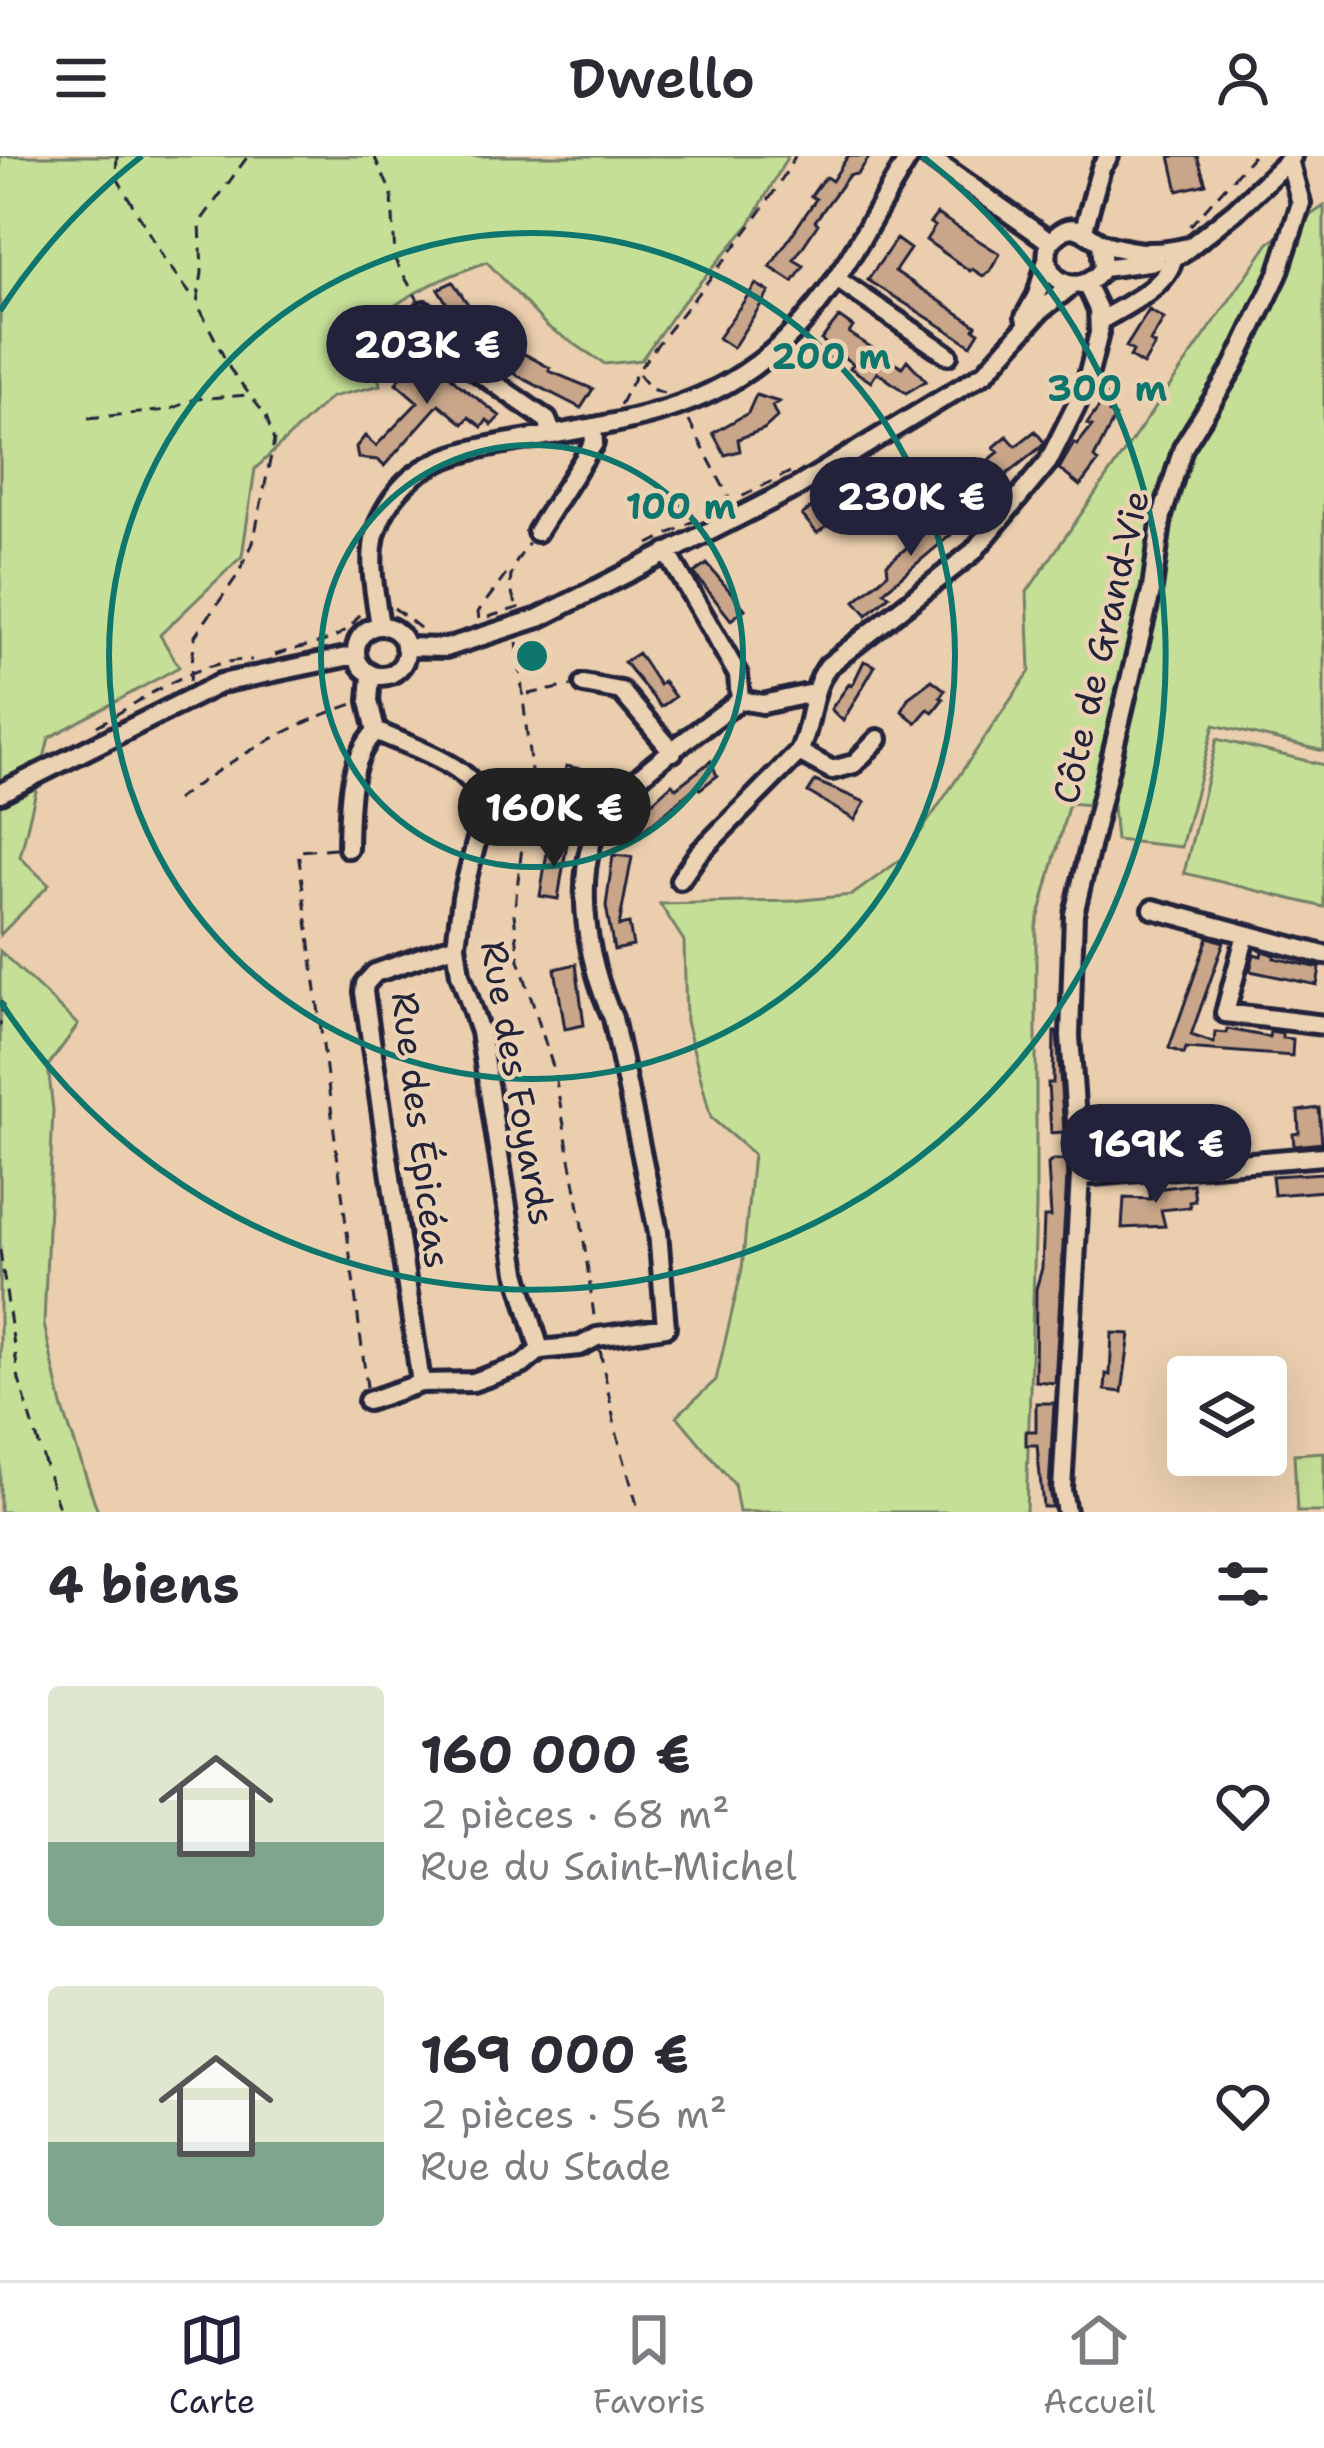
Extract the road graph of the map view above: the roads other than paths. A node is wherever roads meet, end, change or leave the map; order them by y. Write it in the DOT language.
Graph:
graph roads {
  1 [pos="910,156"];
  2 [pos="928,156"];
  3 [pos="1109,156"];
  4 [pos="1291,158"];
  5 [pos="1084,229"];
  6 [pos="1050,242"];
  7 [pos="1101,243"];
  8 [pos="1180,253"];
  9 [pos="1046,262"];
  10 [pos="1103,268"];
  11 [pos="838,280"];
  12 [pos="1079,285"];
  13 [pos="424,311"];
  14 [pos="1099,322"];
  15 [pos="1012,339"];
  16 [pos="948,355"];
  17 [pos="593,428"];
  18 [pos="553,435"];
  19 [pos="537,532"];
  20 [pos="667,553"];
  21 [pos="380,626"];
  22 [pos="405,647"];
  23 [pos="356,655"];
  24 [pos="371,674"];
  25 [pos="584,684"];
  26 [pos="813,692"];
  27 [pos="740,700"];
  28 [pos="376,731"];
  29 [pos="878,740"];
  30 [pos="673,752"];
  31 [pos="799,752"];
  32 [pos="0,793"];
  33 [pos="348,848"];
  34 [pos="680,880"];
  35 [pos="1154,909"];
  36 [pos="1246,934"];
  37 [pos="456,945"];
  38 [pos="1324,955"];
  39 [pos="1324,1025"];
  40 [pos="1324,1156"];
  41 [pos="1080,1176"];
  42 [pos="540,1350"];
  43 [pos="421,1383"];
  44 [pos="368,1401"];
  45 [pos="1066,1512"];
  1 -- 11 [label="street"];
  2 -- 6 [label="street"];
  3 -- 5 [label="street"];
  4 -- 8 [label="street"];
  4 -- 41 [label="street, Côte de Grand-Vie"];
  5 -- 6 [label="street"];
  5 -- 7 [label="street"];
  6 -- 9 [label="street"];
  7 -- 8 [label="street"];
  7 -- 10 [label="street"];
  8 -- 10 [label="street"];
  8 -- 14 [label="street"];
  9 -- 12 [label="street"];
  9 -- 15 [label="street"];
  10 -- 12 [label="street"];
  11 -- 16 [label="street"];
  11 -- 17 [label="street"];
  12 -- 14 [label="street"];
  12 -- 15 [label="street"];
  13 -- 18 [label="street"];
  14 -- 26 [label="street"];
  15 -- 20 [label="street"];
  17 -- 18 [label="street"];
  17 -- 19 [label="street"];
  18 -- 21 [label="street"];
  20 -- 22 [label="street"];
  20 -- 27 [label="street"];
  21 -- 22 [label="street"];
  21 -- 23 [label="street"];
  22 -- 24 [label="street"];
  23 -- 24 [label="street"];
  23 -- 32 [label="street"];
  24 -- 28 [label="street"];
  25 -- 30 [label="street"];
  26 -- 27 [label="street"];
  26 -- 31 [label="street"];
  27 -- 30 [label="street"];
  28 -- 33 [label="street"];
  28 -- 37 [label="street, Rue des Foyards"];
  29 -- 31 [label="street"];
  30 -- 42 [label="street"];
  31 -- 34 [label="street"];
  35 -- 36 [label="street"];
  36 -- 38 [label="street"];
  36 -- 39 [label="street"];
  37 -- 42 [label="street, Rue des Foyards"];
  37 -- 43 [label="street, Rue des Épicéas"];
  40 -- 41 [label="street"];
  41 -- 45 [label="street, Côte de Grand-Vie"];
  42 -- 43 [label="street"];
  43 -- 44 [label="street"];
}
